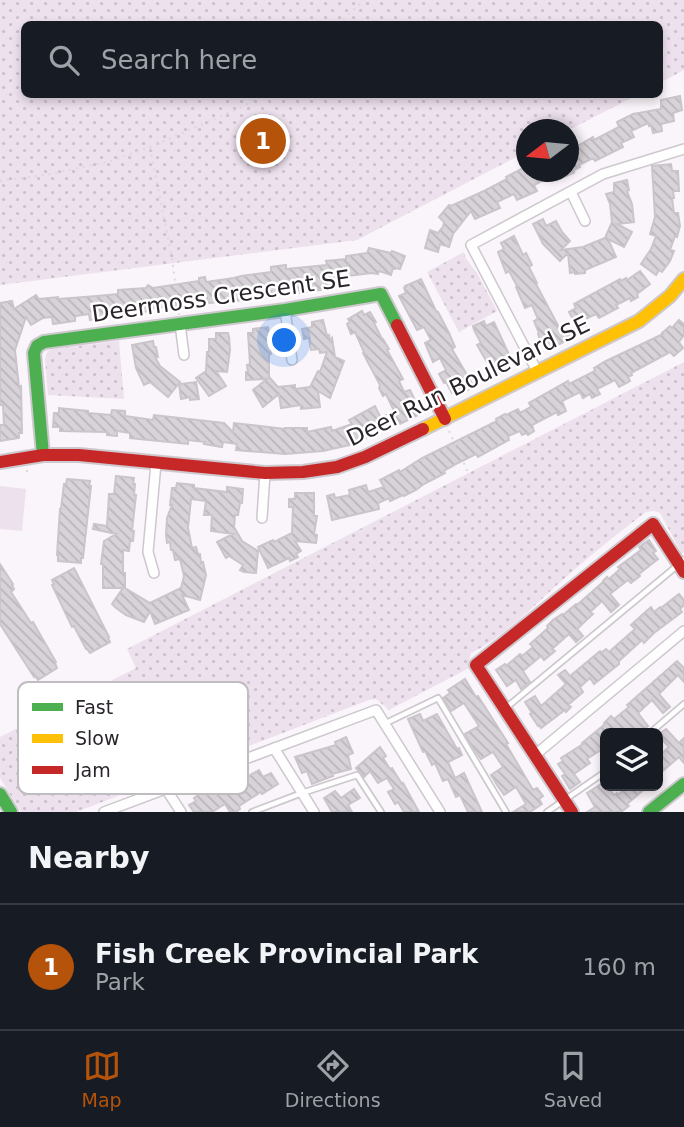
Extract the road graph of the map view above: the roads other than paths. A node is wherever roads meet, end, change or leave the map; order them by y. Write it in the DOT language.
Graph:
graph roads {
  1 [pos="684,149"];
  2 [pos="571,192"];
  3 [pos="585,221"];
  4 [pos="684,279"];
  5 [pos="285,310"];
  6 [pos="180,324"];
  7 [pos="184,355"];
  8 [pos="292,360"];
  9 [pos="538,373"];
  10 [pos="447,425"];
  11 [pos="43,455"];
  12 [pos="0,462"];
  13 [pos="156,463"];
  14 [pos="265,473"];
  15 [pos="262,518"];
  16 [pos="682,565"];
  17 [pos="154,573"];
  18 [pos="684,631"];
  19 [pos="684,704"];
  20 [pos="505,710"];
  21 [pos="385,724"];
  22 [pos="656,728"];
  23 [pos="274,748"];
  24 [pos="535,755"];
  25 [pos="248,758"];
  26 [pos="600,776"];
  27 [pos="684,783"];
  28 [pos="302,793"];
  29 [pos="0,794"];
  30 [pos="153,794"];
  31 [pos="169,794"];
  32 [pos="565,800"];
  33 [pos="11,812"];
  34 [pos="104,812"];
  35 [pos="181,812"];
  36 [pos="252,812"];
  37 [pos="314,812"];
  38 [pos="382,812"];
  39 [pos="440,812"];
  40 [pos="506,812"];
  41 [pos="547,812"];
  42 [pos="572,812"];
  43 [pos="649,812"];
  1 -- 2 [label="street"];
  2 -- 3 [label="street"];
  2 -- 9 [label="street"];
  4 -- 9 [label="street, Deer Run Boulevard SE"];
  5 -- 6 [label="street, Deermoss Crescent SE"];
  5 -- 8 [label="street"];
  5 -- 10 [label="street, Deermoss Crescent SE"];
  6 -- 7 [label="street"];
  6 -- 11 [label="street, Deermoss Crescent SE"];
  9 -- 10 [label="street, Deer Run Boulevard SE"];
  10 -- 14 [label="street, Deer Run Boulevard SE"];
  11 -- 12 [label="street, Deer Run Boulevard SE"];
  11 -- 13 [label="street, Deer Run Boulevard SE"];
  13 -- 14 [label="street, Deer Run Boulevard SE"];
  13 -- 17 [label="street"];
  14 -- 15 [label="street"];
  16 -- 20 [label="lane"];
  16 -- 20 [label="street"];
  18 -- 24 [label="street"];
  19 -- 22 [label="lane"];
  20 -- 24 [label="street"];
  21 -- 23 [label="street"];
  21 -- 39 [label="street"];
  21 -- 40 [label="lane"];
  23 -- 25 [label="street"];
  23 -- 28 [label="street"];
  24 -- 32 [label="street"];
  26 -- 32 [label="lane"];
  27 -- 43 [label="street"];
  28 -- 36 [label="lane"];
  28 -- 37 [label="street"];
  28 -- 38 [label="lane"];
  29 -- 33 [label="street"];
  30 -- 34 [label="street"];
  31 -- 35 [label="street"];
  32 -- 41 [label="lane"];
  32 -- 42 [label="street"];
}
